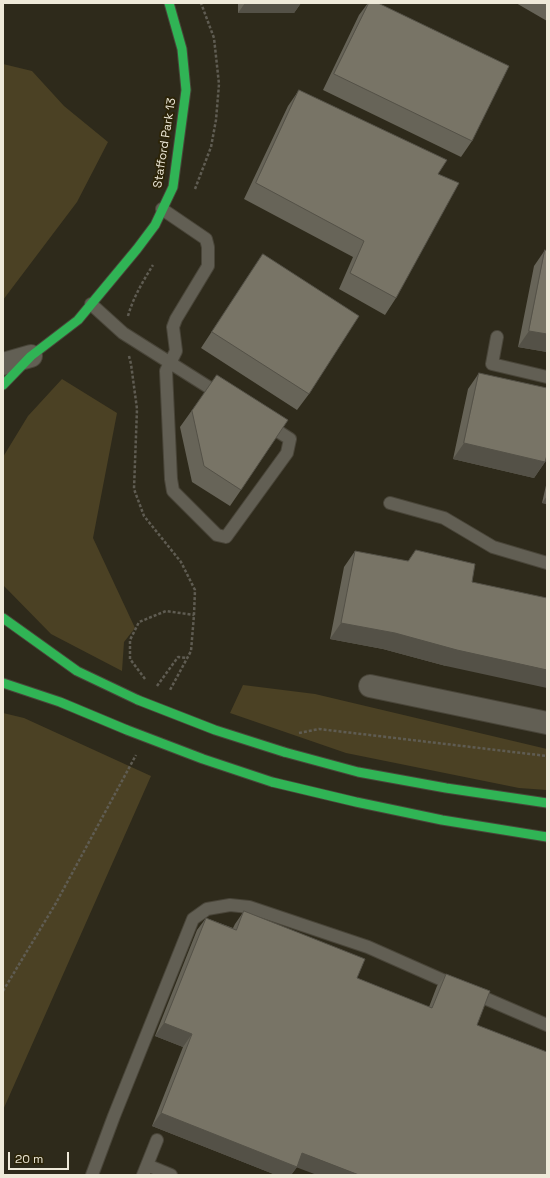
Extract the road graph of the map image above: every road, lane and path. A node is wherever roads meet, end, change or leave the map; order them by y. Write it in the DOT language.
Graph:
graph roads {
  1 [pos="169,3"];
  2 [pos="162,209"];
  3 [pos="91,304"];
  4 [pos="497,337"];
  5 [pos="31,356"];
  6 [pos="170,362"];
  7 [pos="3,364"];
  8 [pos="547,377"];
  9 [pos="3,385"];
  10 [pos="230,401"];
  11 [pos="257,418"];
  12 [pos="390,503"];
  13 [pos="547,563"];
  14 [pos="194,615"];
  15 [pos="3,618"];
  16 [pos="187,658"];
  17 [pos="3,683"];
  18 [pos="149,684"];
  19 [pos="157,686"];
  20 [pos="370,686"];
  21 [pos="547,723"];
  22 [pos="296,734"];
  23 [pos="547,756"];
  24 [pos="547,803"];
  25 [pos="547,837"];
  26 [pos="547,1025"];
  27 [pos="157,1140"];
  28 [pos="145,1170"];
  29 [pos="92,1175"];
  30 [pos="171,1175"];
  1 -- 2 [label="main road, Stafford Park 13"];
  2 -- 3 [label="main road, Stafford Park 13"];
  2 -- 6 [label="lane"];
  3 -- 5 [label="main road, Stafford Park 13"];
  3 -- 6 [label="lane"];
  4 -- 8 [label="lane"];
  5 -- 7 [label="street"];
  5 -- 9 [label="main road, Stafford Park 13"];
  6 -- 10 [label="lane"];
  6 -- 11 [label="lane"];
  12 -- 13 [label="lane"];
  14 -- 18 [label="path"];
  15 -- 24 [label="main road, bridge"];
  16 -- 19 [label="path"];
  17 -- 25 [label="main road, bridge"];
  20 -- 21 [label="street"];
  22 -- 23 [label="path"];
  26 -- 29 [label="lane"];
  27 -- 28 [label="lane"];
  28 -- 30 [label="lane"];
}
